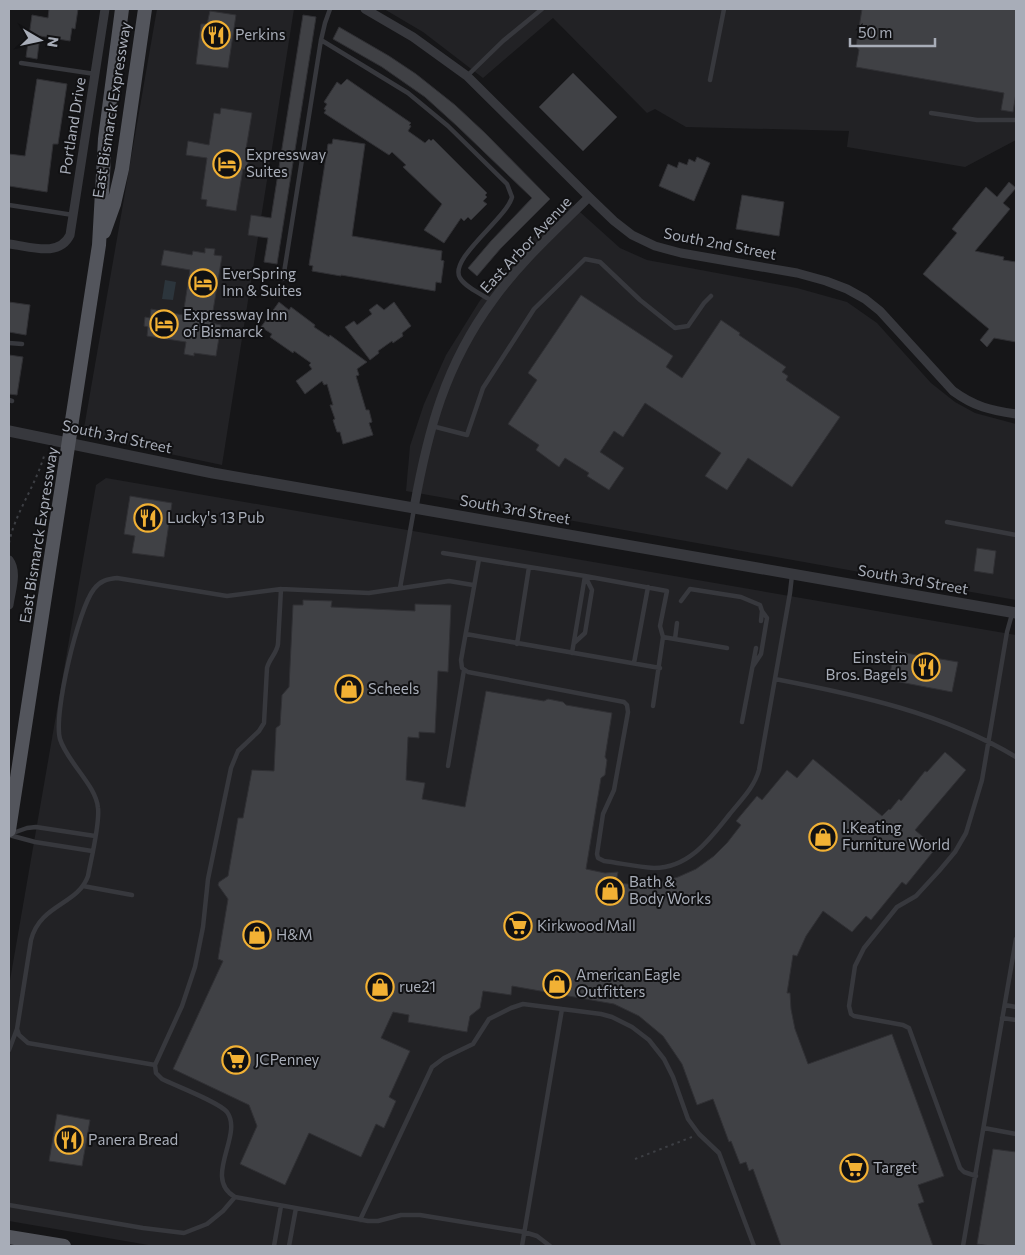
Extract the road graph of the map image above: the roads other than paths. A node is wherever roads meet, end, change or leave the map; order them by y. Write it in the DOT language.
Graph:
graph roads {
  1 [pos="105,9"];
  2 [pos="122,9"];
  3 [pos="145,9"];
  4 [pos="330,9"];
  5 [pos="365,9"];
  6 [pos="542,9"];
  7 [pos="724,9"];
  8 [pos="321,40"];
  9 [pos="21,63"];
  10 [pos="94,74"];
  11 [pos="467,76"];
  12 [pos="710,80"];
  13 [pos="930,114"];
  14 [pos="1016,120"];
  15 [pos="589,197"];
  16 [pos="9,205"];
  17 [pos="73,215"];
  18 [pos="9,244"];
  19 [pos="99,244"];
  20 [pos="283,279"];
  21 [pos="711,296"];
  22 [pos="492,300"];
  23 [pos="9,343"];
  24 [pos="22,344"];
  25 [pos="1016,414"];
  26 [pos="431,425"];
  27 [pos="9,431"];
  28 [pos="70,443"];
  29 [pos="414,508"];
  30 [pos="947,522"];
  31 [pos="1016,534"];
  32 [pos="443,552"];
  33 [pos="478,559"];
  34 [pos="9,560"];
  35 [pos="529,567"];
  36 [pos="792,574"];
  37 [pos="585,576"];
  38 [pos="474,585"];
  39 [pos="648,587"];
  40 [pos="400,588"];
  41 [pos="281,589"];
  42 [pos="681,601"];
  43 [pos="9,605"];
  44 [pos="1015,610"];
  45 [pos="762,611"];
  46 [pos="761,621"];
  47 [pos="677,623"];
  48 [pos="466,634"];
  49 [pos="663,637"];
  50 [pos="675,639"];
  51 [pos="574,643"];
  52 [pos="517,644"];
  53 [pos="727,648"];
  54 [pos="756,648"];
  55 [pos="572,653"];
  56 [pos="634,664"];
  57 [pos="752,667"];
  58 [pos="660,668"];
  59 [pos="464,670"];
  60 [pos="775,679"];
  61 [pos="653,706"];
  62 [pos="742,722"];
  63 [pos="988,741"];
  64 [pos="1016,757"];
  65 [pos="448,766"];
  66 [pos="9,830"];
  67 [pos="9,835"];
  68 [pos="94,836"];
  69 [pos="92,851"];
  70 [pos="83,886"];
  71 [pos="132,894"];
  72 [pos="1016,938"];
  73 [pos="1005,1005"];
  74 [pos="1016,1007"];
  75 [pos="562,1009"];
  76 [pos="1002,1018"];
  77 [pos="1016,1020"];
  78 [pos="17,1029"];
  79 [pos="9,1050"];
  80 [pos="155,1065"];
  81 [pos="984,1128"];
  82 [pos="1016,1134"];
  83 [pos="976,1176"];
  84 [pos="235,1197"];
  85 [pos="9,1205"];
  86 [pos="281,1206"];
  87 [pos="296,1208"];
  88 [pos="360,1220"];
  89 [pos="524,1232"];
  90 [pos="9,1237"];
  91 [pos="59,1246"];
  92 [pos="274,1246"];
  93 [pos="290,1246"];
  94 [pos="522,1246"];
  95 [pos="550,1246"];
  96 [pos="754,1246"];
  97 [pos="963,1246"];
  1 -- 10 [label="street, Portland Drive"];
  2 -- 19 [label="main road, East Bismarck Expressway"];
  3 -- 19 [label="main road, East Bismarck Expressway"];
  4 -- 8 [label="lane"];
  5 -- 11 [label="street, South 2nd Street"];
  6 -- 11 [label="lane"];
  7 -- 12 [label="lane"];
  8 -- 20 [label="lane"];
  8 -- 22 [label="lane"];
  9 -- 10 [label="lane"];
  10 -- 17 [label="street, Portland Drive"];
  11 -- 15 [label="street, South 2nd Street"];
  13 -- 14 [label="lane"];
  15 -- 22 [label="street, East Arbor Avenue"];
  15 -- 25 [label="street, South 2nd Street"];
  16 -- 17 [label="lane"];
  17 -- 18 [label="street, Portland Drive"];
  19 -- 28 [label="main road, East Bismarck Expressway"];
  21 -- 26 [label="lane"];
  22 -- 26 [label="street, East Arbor Avenue"];
  23 -- 24 [label="lane"];
  26 -- 29 [label="street, East Arbor Avenue"];
  27 -- 28 [label="street, South 3rd Street"];
  28 -- 29 [label="street, South 3rd Street"];
  28 -- 66 [label="main road, East Bismarck Expressway"];
  29 -- 36 [label="street, South 3rd Street"];
  29 -- 40 [label="lane"];
  30 -- 31 [label="lane"];
  32 -- 33 [label="lane"];
  33 -- 35 [label="lane"];
  33 -- 38 [label="lane"];
  34 -- 43 [label="street"];
  35 -- 37 [label="lane"];
  35 -- 52 [label="lane"];
  36 -- 44 [label="street, South 3rd Street"];
  36 -- 60 [label="lane"];
  37 -- 39 [label="lane"];
  37 -- 51 [label="lane"];
  37 -- 51 [label="lane"];
  38 -- 40 [label="lane"];
  38 -- 48 [label="lane"];
  39 -- 49 [label="lane"];
  39 -- 56 [label="lane"];
  40 -- 41 [label="lane"];
  41 -- 68 [label="lane"];
  41 -- 80 [label="lane"];
  42 -- 45 [label="lane"];
  44 -- 63 [label="lane"];
  45 -- 46 [label="lane"];
  45 -- 57 [label="lane"];
  47 -- 50 [label="lane"];
  48 -- 52 [label="lane"];
  48 -- 59 [label="lane"];
  49 -- 50 [label="lane"];
  49 -- 58 [label="lane"];
  50 -- 53 [label="lane"];
  51 -- 55 [label="lane"];
  52 -- 55 [label="lane"];
  54 -- 57 [label="lane"];
  55 -- 56 [label="lane"];
  56 -- 58 [label="lane"];
  57 -- 62 [label="lane"];
  58 -- 61 [label="lane"];
  59 -- 60 [label="lane"];
  59 -- 65 [label="lane"];
  60 -- 63 [label="lane"];
  63 -- 64 [label="lane"];
  63 -- 83 [label="lane"];
  67 -- 68 [label="lane"];
  67 -- 69 [label="lane"];
  68 -- 69 [label="lane"];
  69 -- 70 [label="lane"];
  70 -- 71 [label="lane"];
  70 -- 78 [label="lane"];
  72 -- 73 [label="lane"];
  73 -- 74 [label="lane"];
  73 -- 76 [label="lane"];
  75 -- 88 [label="lane"];
  75 -- 89 [label="lane"];
  75 -- 96 [label="lane"];
  76 -- 77 [label="lane"];
  76 -- 81 [label="lane"];
  78 -- 79 [label="lane"];
  78 -- 80 [label="lane"];
  80 -- 84 [label="lane"];
  81 -- 82 [label="lane"];
  81 -- 83 [label="lane"];
  83 -- 97 [label="lane"];
  84 -- 85 [label="lane"];
  84 -- 86 [label="lane"];
  86 -- 87 [label="lane"];
  86 -- 92 [label="lane"];
  87 -- 88 [label="lane"];
  87 -- 93 [label="lane"];
  88 -- 89 [label="lane"];
  89 -- 94 [label="lane"];
  89 -- 95 [label="lane"];
  90 -- 91 [label="main road"];
}
